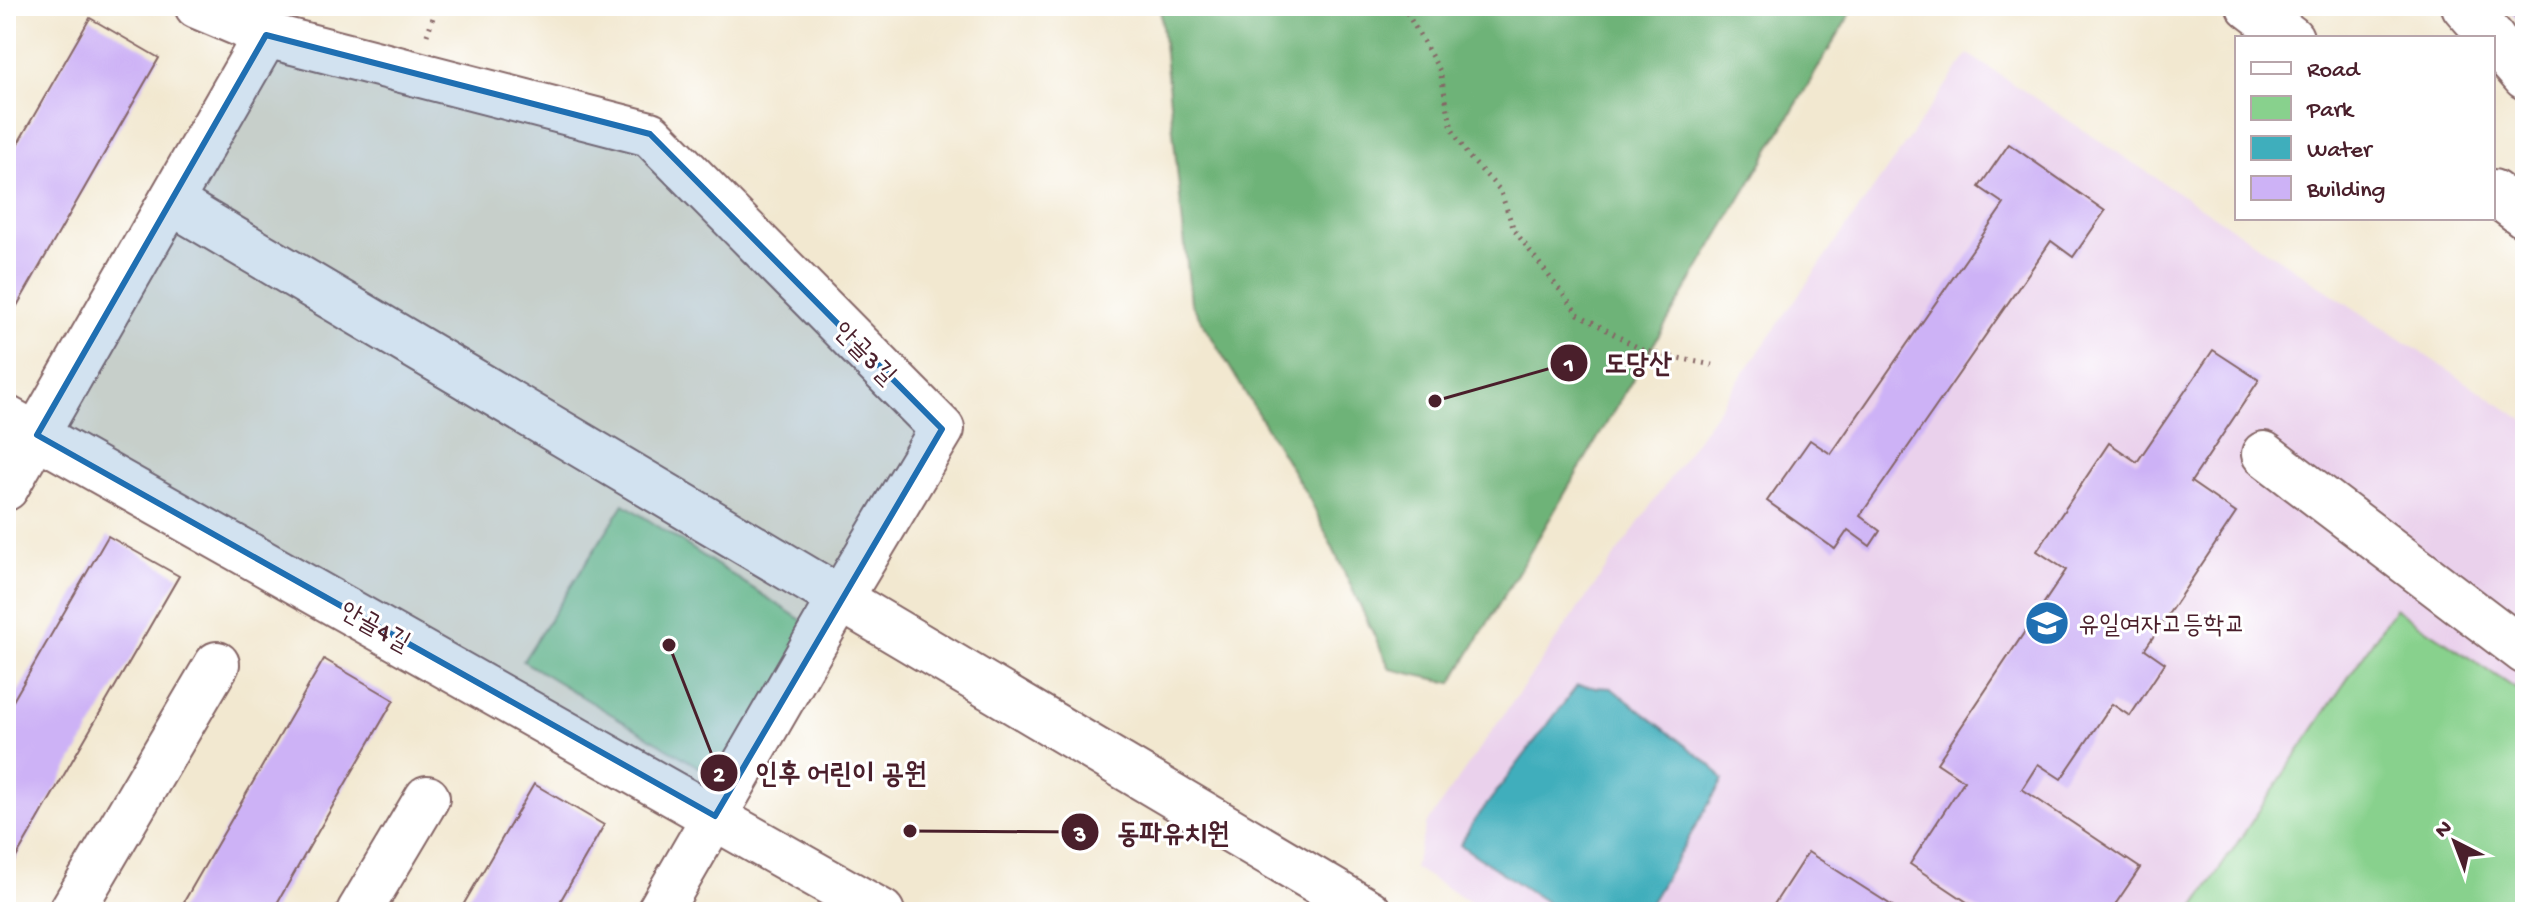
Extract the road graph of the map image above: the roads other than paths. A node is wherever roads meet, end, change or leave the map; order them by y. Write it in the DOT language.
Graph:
graph roads {
  1 [pos="197,6"];
  2 [pos="2249,6"];
  3 [pos="2464,6"];
  4 [pos="266,35"];
  5 [pos="2288,36"];
  6 [pos="2489,36"];
  7 [pos="2495,42"];
  8 [pos="2525,77"];
  9 [pos="2495,194"];
  10 [pos="171,202"];
  11 [pos="2525,216"];
  12 [pos="21,426"];
  13 [pos="2264,454"];
  14 [pos="6,488"];
  15 [pos="840,599"];
  16 [pos="2525,652"];
  17 [pos="217,664"];
  18 [pos="427,798"];
  19 [pos="715,816"];
  20 [pos="71,912"];
  21 [pos="359,912"];
  22 [pos="659,912"];
  23 [pos="882,912"];
  24 [pos="1369,912"];
  1 -- 4 [label="street"];
  2 -- 5 [label="street"];
  3 -- 6 [label="street"];
  4 -- 10 [label="street"];
  4 -- 15 [label="street, 안골3길"];
  7 -- 8 [label="street"];
  9 -- 11 [label="street"];
  10 -- 12 [label="street"];
  10 -- 15 [label="street"];
  12 -- 14 [label="street"];
  12 -- 19 [label="street, 안골4길"];
  13 -- 16 [label="street"];
  15 -- 19 [label="street, 안골3길"];
  15 -- 24 [label="street"];
  17 -- 20 [label="street"];
  18 -- 21 [label="street"];
  19 -- 22 [label="street, 안골3길"];
  19 -- 23 [label="street"];
}
